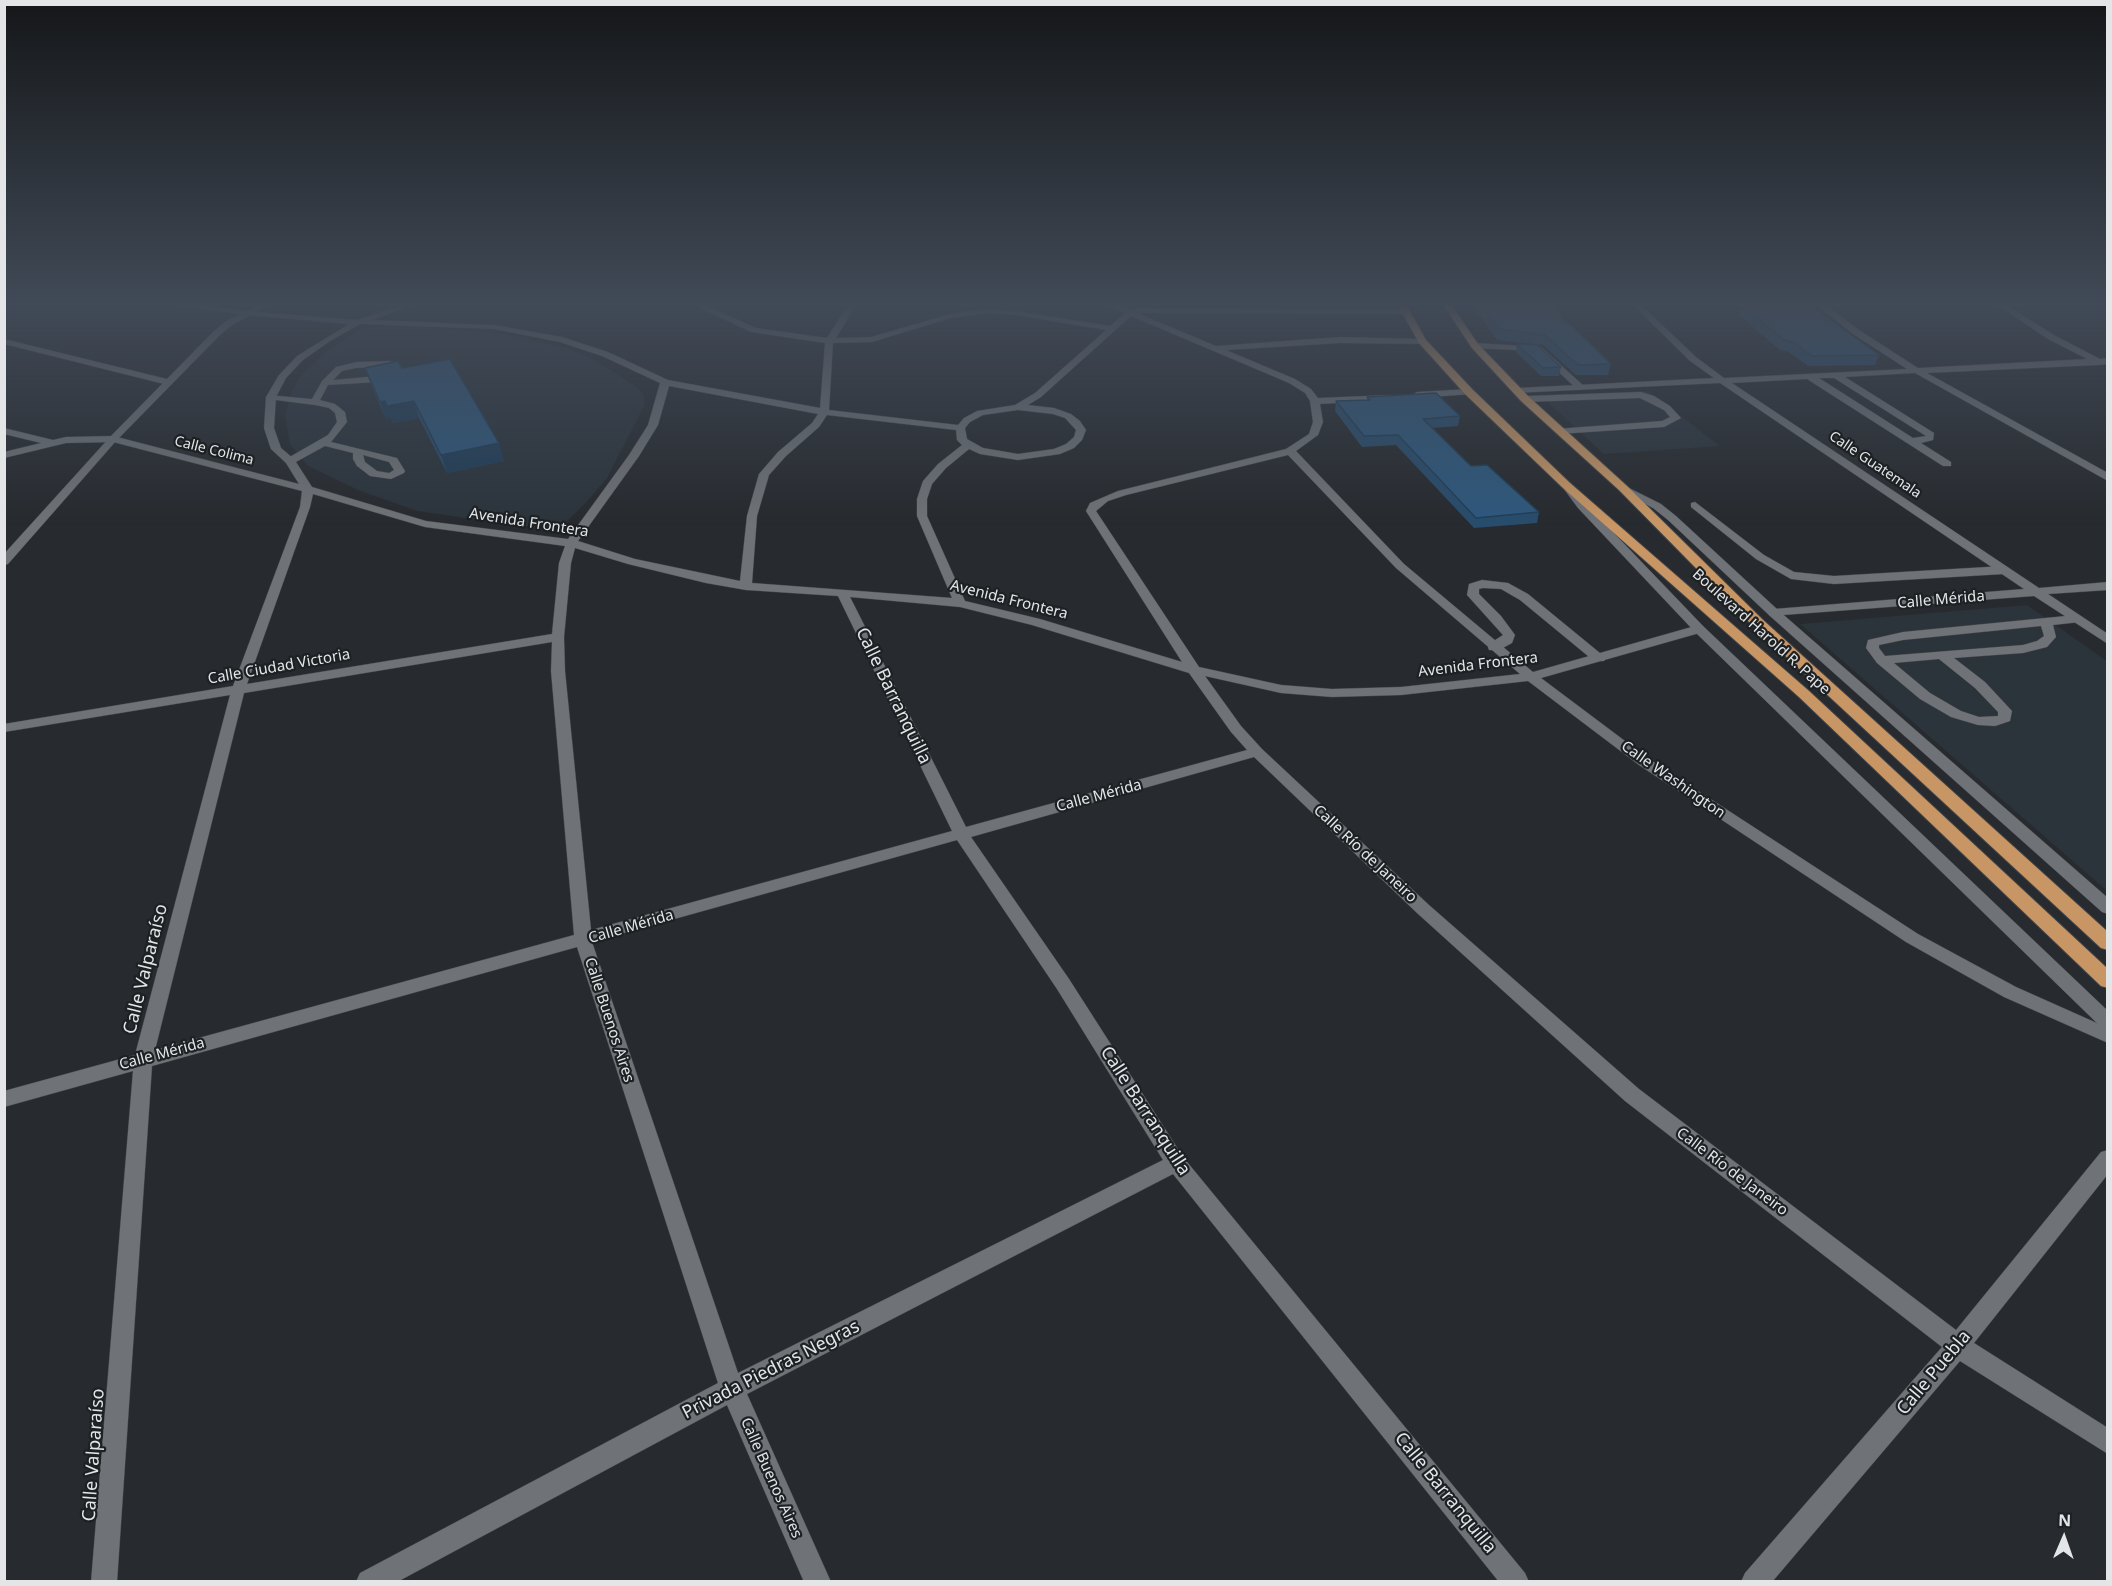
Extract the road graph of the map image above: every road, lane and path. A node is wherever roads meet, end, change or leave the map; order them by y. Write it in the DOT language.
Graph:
graph roads {
  1 [pos="148,377"];
  2 [pos="173,377"];
  3 [pos="281,377"];
  4 [pos="330,377"];
  5 [pos="383,377"];
  6 [pos="654,377"];
  7 [pos="826,377"];
  8 [pos="1058,377"];
  9 [pos="1283,377"];
  10 [pos="1455,377"];
  11 [pos="1504,377"];
  12 [pos="1569,377"];
  13 [pos="1718,377"];
  14 [pos="1792,377"];
  15 [pos="1811,377"];
  16 [pos="1839,377"];
  17 [pos="1928,377"];
  18 [pos="1723,381"];
  19 [pos="168,382"];
  20 [pos="665,382"];
  21 [pos="325,383"];
  22 [pos="1581,388"];
  23 [pos="1469,392"];
  24 [pos="1410,395"];
  25 [pos="1521,395"];
  26 [pos="1398,396"];
  27 [pos="271,397"];
  28 [pos="1315,401"];
  29 [pos="315,402"];
  30 [pos="1018,407"];
  31 [pos="825,412"];
  32 [pos="960,428"];
  33 [pos="4,431"];
  34 [pos="1558,431"];
  35 [pos="113,439"];
  36 [pos="1910,441"];
  37 [pos="49,442"];
  38 [pos="323,443"];
  39 [pos="968,445"];
  40 [pos="357,451"];
  41 [pos="1290,451"];
  42 [pos="4,455"];
  43 [pos="290,461"];
  44 [pos="1947,464"];
  45 [pos="2108,478"];
  46 [pos="1566,485"];
  47 [pos="1623,488"];
  48 [pos="308,489"];
  49 [pos="1695,505"];
  50 [pos="571,543"];
  51 [pos="4,562"];
  52 [pos="2004,570"];
  53 [pos="746,586"];
  54 [pos="2108,586"];
  55 [pos="2036,592"];
  56 [pos="843,594"];
  57 [pos="960,603"];
  58 [pos="1774,613"];
  59 [pos="2076,619"];
  60 [pos="2045,622"];
  61 [pos="1699,629"];
  62 [pos="558,637"];
  63 [pos="2108,640"];
  64 [pos="1494,647"];
  65 [pos="1944,657"];
  66 [pos="1599,658"];
  67 [pos="1882,660"];
  68 [pos="1194,670"];
  69 [pos="1531,677"];
  70 [pos="238,691"];
  71 [pos="4,728"];
  72 [pos="1257,752"];
  73 [pos="961,834"];
  74 [pos="2108,908"];
  75 [pos="583,940"];
  76 [pos="2108,944"];
  77 [pos="2108,981"];
  78 [pos="2108,1023"];
  79 [pos="2108,1036"];
  80 [pos="143,1059"];
  81 [pos="4,1100"];
  82 [pos="2108,1158"];
  83 [pos="1176,1163"];
  84 [pos="1958,1346"];
  85 [pos="732,1389"];
  86 [pos="2108,1442"];
  87 [pos="104,1581"];
  88 [pos="369,1581"];
  89 [pos="818,1581"];
  90 [pos="1516,1581"];
  91 [pos="1754,1581"];
  1 -- 19 [label="street"];
  2 -- 19 [label="street"];
  3 -- 27 [label="street"];
  4 -- 21 [label="street"];
  5 -- 21 [label="street"];
  6 -- 20 [label="street"];
  7 -- 31 [label="street"];
  8 -- 30 [label="street"];
  9 -- 28 [label="street"];
  10 -- 23 [label="highway, Boulevard Harold R. Pape"];
  11 -- 25 [label="highway, Boulevard Harold R. Pape"];
  12 -- 22 [label="street"];
  13 -- 18 [label="street, Calle Guatemala"];
  14 -- 18 [label="street"];
  15 -- 36 [label="street"];
  16 -- 36 [label="street"];
  17 -- 45 [label="street"];
  18 -- 22 [label="street"];
  18 -- 52 [label="street, Calle Guatemala"];
  19 -- 35 [label="street"];
  20 -- 31 [label="street"];
  20 -- 50 [label="street, Calle Buenos Aires"];
  21 -- 29 [label="street"];
  22 -- 25 [label="street"];
  23 -- 24 [label="street"];
  23 -- 46 [label="highway, Boulevard Harold R. Pape"];
  25 -- 34 [label="highway, Boulevard Harold R. Pape"];
  25 -- 34 [label="street"];
  26 -- 28 [label="street"];
  27 -- 29 [label="street"];
  27 -- 43 [label="street"];
  28 -- 41 [label="street, Calle Río de Janeiro"];
  29 -- 38 [label="street"];
  30 -- 32 [label="street"];
  30 -- 39 [label="street"];
  31 -- 32 [label="street"];
  31 -- 53 [label="street"];
  32 -- 39 [label="street"];
  33 -- 37 [label="street"];
  34 -- 47 [label="highway, Boulevard Harold R. Pape"];
  35 -- 37 [label="street, Calle Colima"];
  35 -- 48 [label="street, Calle Colima"];
  35 -- 51 [label="street"];
  36 -- 44 [label="street"];
  37 -- 42 [label="street"];
  38 -- 40 [label="street"];
  38 -- 43 [label="street"];
  39 -- 57 [label="street"];
  41 -- 64 [label="street, Calle Washington"];
  41 -- 68 [label="street, Calle Río de Janeiro"];
  43 -- 48 [label="street"];
  46 -- 61 [label="street"];
  46 -- 77 [label="highway, Boulevard Harold R. Pape"];
  47 -- 58 [label="street"];
  47 -- 76 [label="highway, Boulevard Harold R. Pape"];
  48 -- 50 [label="street, Avenida Frontera"];
  48 -- 70 [label="street, Calle Valparaíso"];
  49 -- 52 [label="street"];
  50 -- 53 [label="street, Avenida Frontera"];
  50 -- 62 [label="street, Calle Buenos Aires"];
  52 -- 55 [label="street, Calle Guatemala"];
  53 -- 56 [label="street, Avenida Frontera"];
  54 -- 55 [label="street, Calle Mérida"];
  55 -- 58 [label="street, Calle Mérida"];
  55 -- 59 [label="street, Calle Guatemala"];
  56 -- 57 [label="street, Avenida Frontera"];
  56 -- 73 [label="street, Calle Barranquilla"];
  57 -- 68 [label="street, Avenida Frontera"];
  58 -- 74 [label="street"];
  59 -- 60 [label="street"];
  59 -- 63 [label="street, Calle Guatemala"];
  60 -- 65 [label="street"];
  60 -- 67 [label="street"];
  61 -- 66 [label="street, Avenida Frontera"];
  61 -- 78 [label="street"];
  62 -- 70 [label="street, Calle Ciudad Victoria"];
  62 -- 75 [label="street, Calle Buenos Aires"];
  64 -- 66 [label="street"];
  64 -- 69 [label="street, Calle Washington"];
  65 -- 67 [label="street"];
  65 -- 67 [label="street"];
  66 -- 69 [label="street, Avenida Frontera"];
  68 -- 69 [label="street, Avenida Frontera"];
  68 -- 72 [label="street, Calle Río de Janeiro"];
  69 -- 79 [label="street, Calle Washington"];
  70 -- 71 [label="street, Calle Ciudad Victoria"];
  70 -- 80 [label="street, Calle Valparaíso"];
  72 -- 73 [label="street, Calle Mérida"];
  72 -- 84 [label="street, Calle Río de Janeiro"];
  73 -- 75 [label="street, Calle Mérida"];
  73 -- 83 [label="street, Calle Barranquilla"];
  75 -- 80 [label="street, Calle Mérida"];
  75 -- 85 [label="street, Calle Buenos Aires"];
  80 -- 81 [label="street, Calle Mérida"];
  80 -- 87 [label="street, Calle Valparaíso"];
  82 -- 84 [label="street, Calle Puebla"];
  83 -- 85 [label="street, Privada Piedras Negras"];
  83 -- 90 [label="street, Calle Barranquilla"];
  84 -- 86 [label="street, Calle Río de Janeiro"];
  84 -- 91 [label="street, Calle Puebla"];
  85 -- 88 [label="street, Privada Piedras Negras"];
  85 -- 89 [label="street, Calle Buenos Aires"];
}
